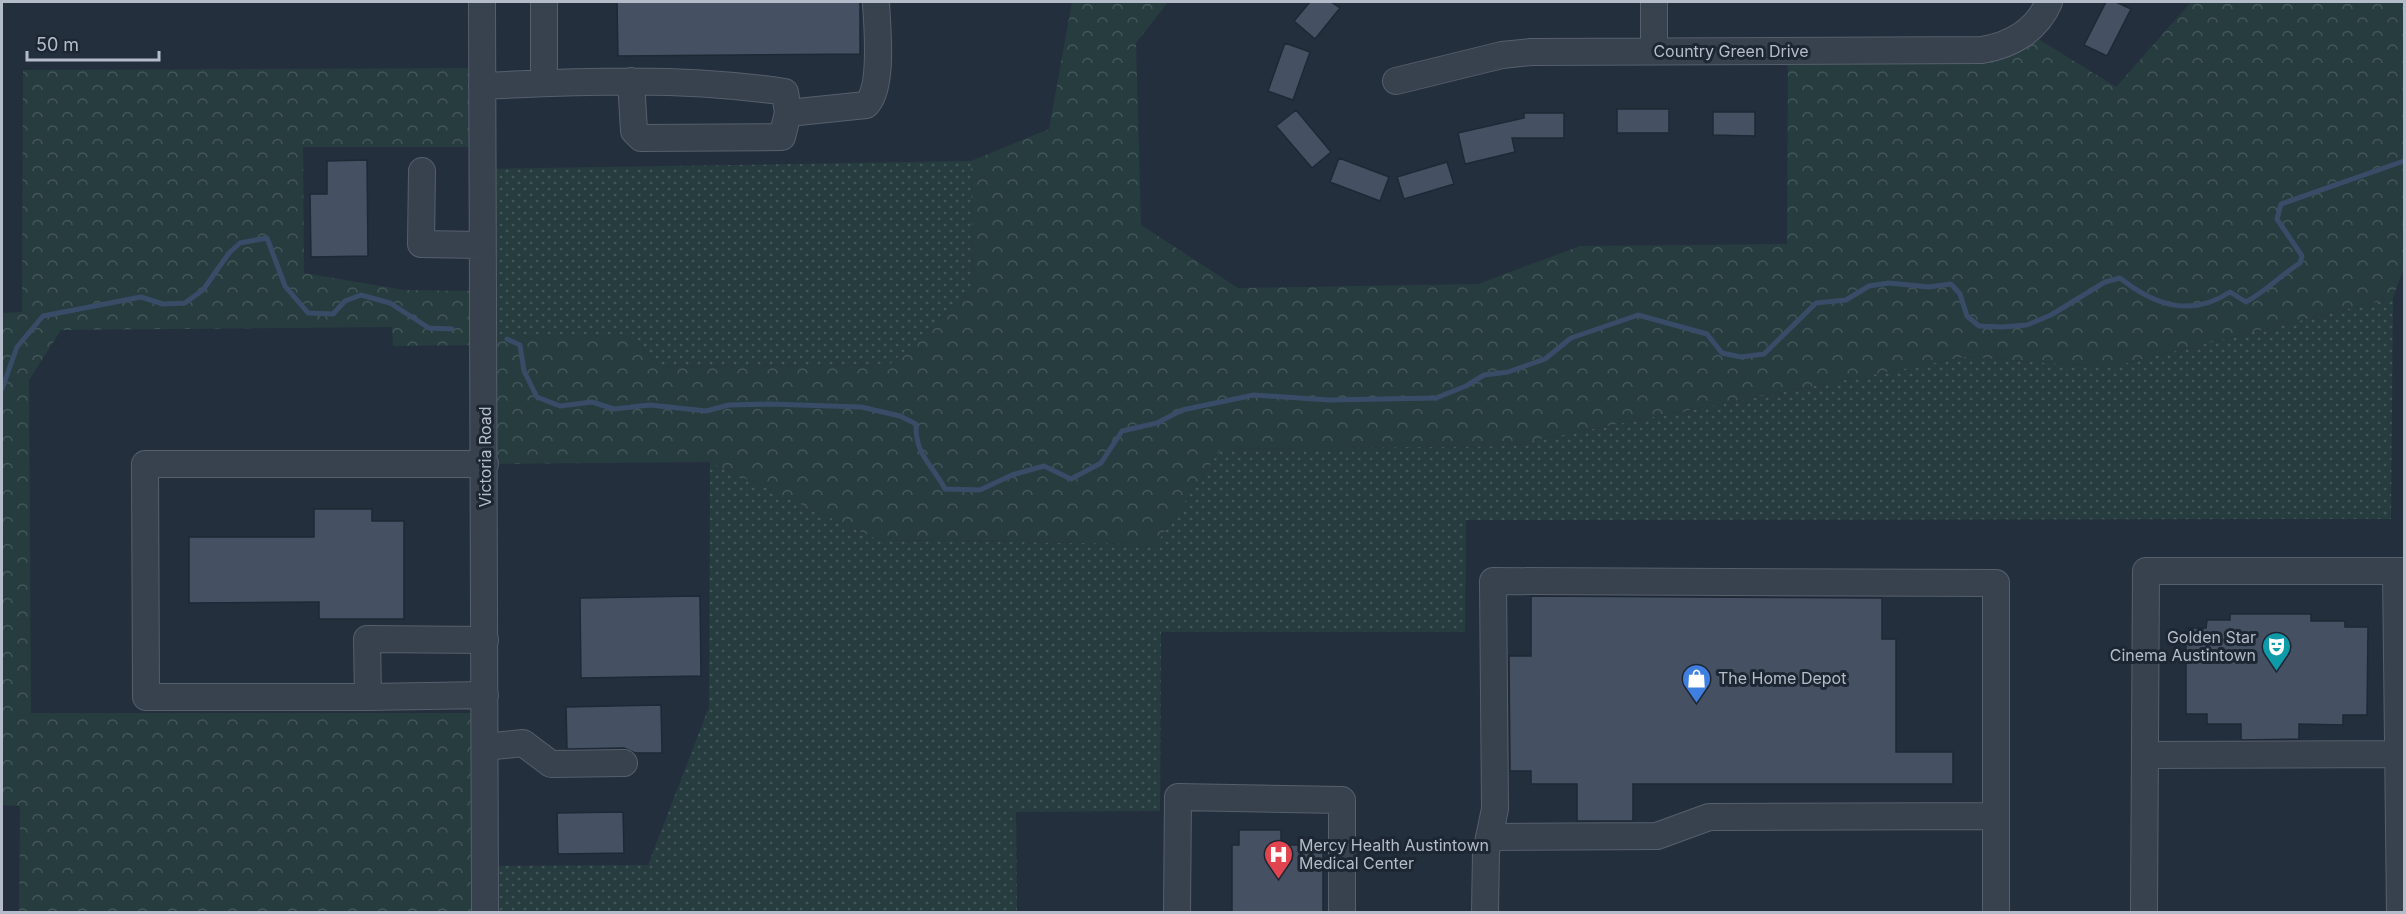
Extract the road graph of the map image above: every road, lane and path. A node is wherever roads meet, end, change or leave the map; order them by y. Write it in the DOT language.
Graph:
graph roads {
  1 [pos="482,2"];
  2 [pos="544,2"];
  3 [pos="876,2"];
  4 [pos="1654,2"];
  5 [pos="2049,2"];
  6 [pos="1654,51"];
  7 [pos="630,81"];
  8 [pos="1396,81"];
  9 [pos="544,83"];
  10 [pos="482,86"];
  11 [pos="788,113"];
  12 [pos="422,171"];
  13 [pos="482,246"];
  14 [pos="485,464"];
  15 [pos="2400,571"];
  16 [pos="485,640"];
  17 [pos="485,695"];
  18 [pos="368,697"];
  19 [pos="485,747"];
  20 [pos="2399,754"];
  21 [pos="2145,755"];
  22 [pos="624,764"];
  23 [pos="1996,816"];
  24 [pos="1489,837"];
  25 [pos="484,912"];
  26 [pos="1177,912"];
  27 [pos="1342,912"];
  28 [pos="1485,912"];
  29 [pos="1996,912"];
  30 [pos="2144,912"];
  31 [pos="2400,912"];
  1 -- 10 [label="street, Victoria Road"];
  2 -- 9 [label="street"];
  3 -- 11 [label="street"];
  4 -- 6 [label="street"];
  5 -- 6 [label="street, Country Green Drive"];
  6 -- 8 [label="street, Country Green Drive"];
  7 -- 9 [label="street"];
  7 -- 11 [label="street"];
  7 -- 11 [label="street"];
  9 -- 10 [label="street"];
  10 -- 13 [label="street, Victoria Road"];
  12 -- 13 [label="street"];
  13 -- 14 [label="street, Victoria Road"];
  14 -- 16 [label="street, Victoria Road"];
  14 -- 18 [label="street"];
  15 -- 20 [label="street"];
  15 -- 21 [label="street"];
  16 -- 17 [label="street, Victoria Road"];
  16 -- 18 [label="street"];
  17 -- 18 [label="street"];
  17 -- 19 [label="street, Victoria Road"];
  19 -- 22 [label="street"];
  19 -- 25 [label="street, Victoria Road"];
  20 -- 21 [label="street"];
  20 -- 31 [label="street"];
  21 -- 30 [label="street"];
  23 -- 24 [label="street"];
  23 -- 24 [label="street"];
  23 -- 29 [label="street"];
  24 -- 28 [label="street"];
  26 -- 27 [label="street"];
}
